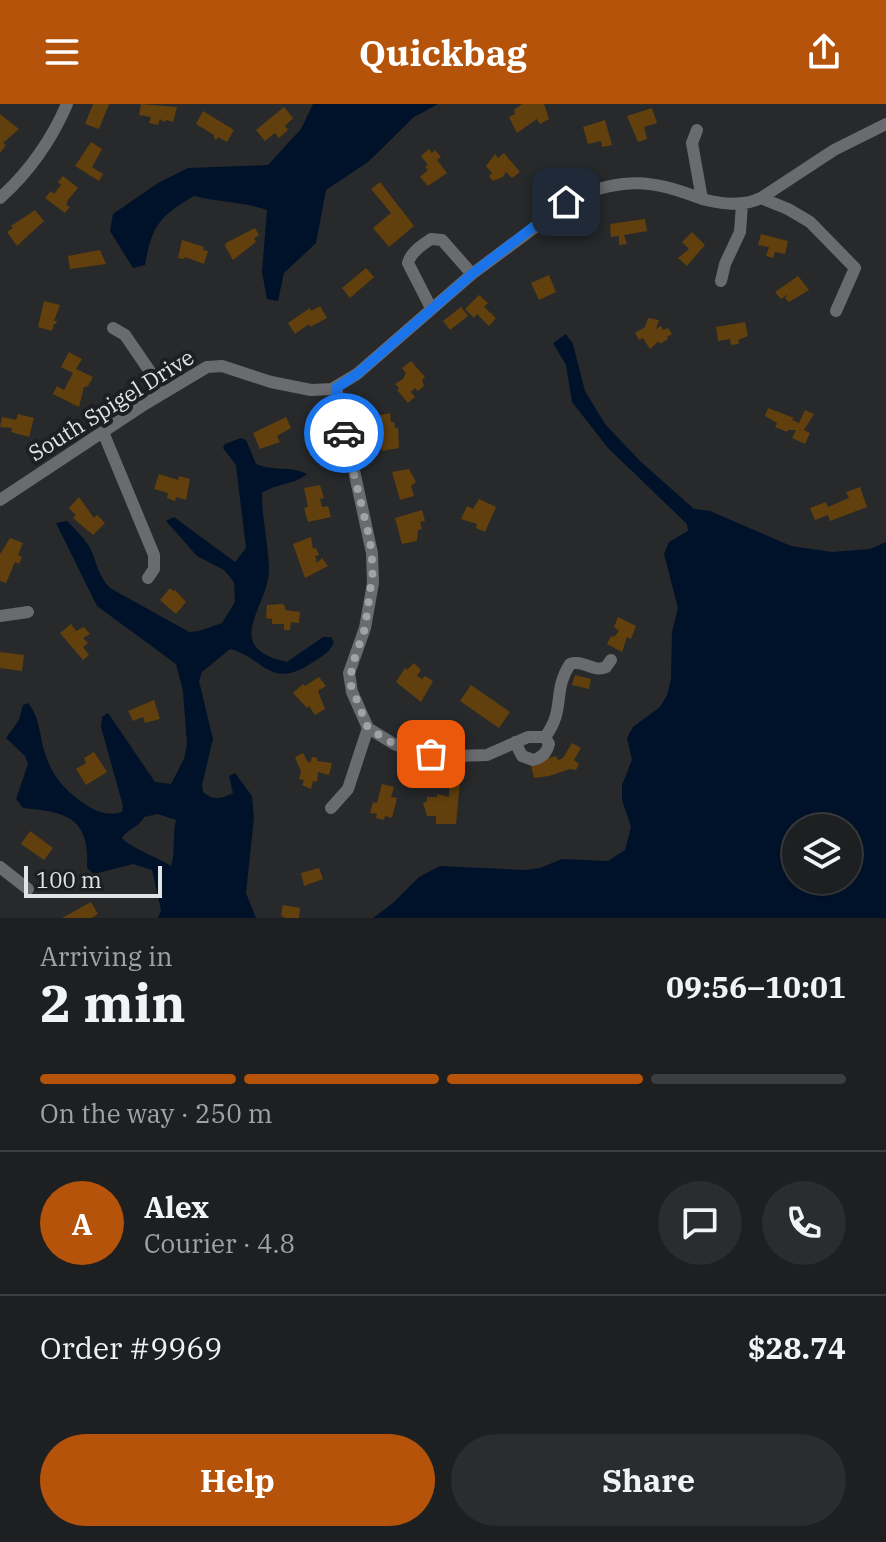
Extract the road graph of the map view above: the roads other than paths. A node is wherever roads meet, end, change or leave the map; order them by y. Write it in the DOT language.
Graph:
graph roads {
  1 [pos="67,104"];
  2 [pos="886,124"];
  3 [pos="697,130"];
  4 [pos="0,198"];
  5 [pos="761,198"];
  6 [pos="702,199"];
  7 [pos="742,204"];
  8 [pos="472,274"];
  9 [pos="721,281"];
  10 [pos="431,308"];
  11 [pos="836,311"];
  12 [pos="113,328"];
  13 [pos="336,388"];
  14 [pos="164,392"];
  15 [pos="103,432"];
  16 [pos="1,496"];
  17 [pos="148,578"];
  18 [pos="28,612"];
  19 [pos="0,616"];
  20 [pos="611,660"];
  21 [pos="368,728"];
  22 [pos="545,737"];
  23 [pos="515,742"];
  24 [pos="331,808"];
  25 [pos="0,867"];
  26 [pos="28,889"];
  1 -- 4 [label="street"];
  2 -- 5 [label="street"];
  3 -- 6 [label="street"];
  5 -- 7 [label="street"];
  5 -- 11 [label="street"];
  6 -- 7 [label="street"];
  6 -- 8 [label="street"];
  7 -- 9 [label="street"];
  8 -- 10 [label="street"];
  8 -- 10 [label="street"];
  10 -- 13 [label="street"];
  12 -- 14 [label="street"];
  13 -- 14 [label="street, South Spigel Drive"];
  13 -- 21 [label="street"];
  14 -- 15 [label="street, South Spigel Drive"];
  15 -- 16 [label="street, South Spigel Drive"];
  15 -- 17 [label="street"];
  18 -- 19 [label="street"];
  20 -- 22 [label="street"];
  21 -- 23 [label="street"];
  21 -- 24 [label="street"];
  22 -- 23 [label="street"];
  22 -- 23 [label="street"];
  25 -- 26 [label="street"];
}
